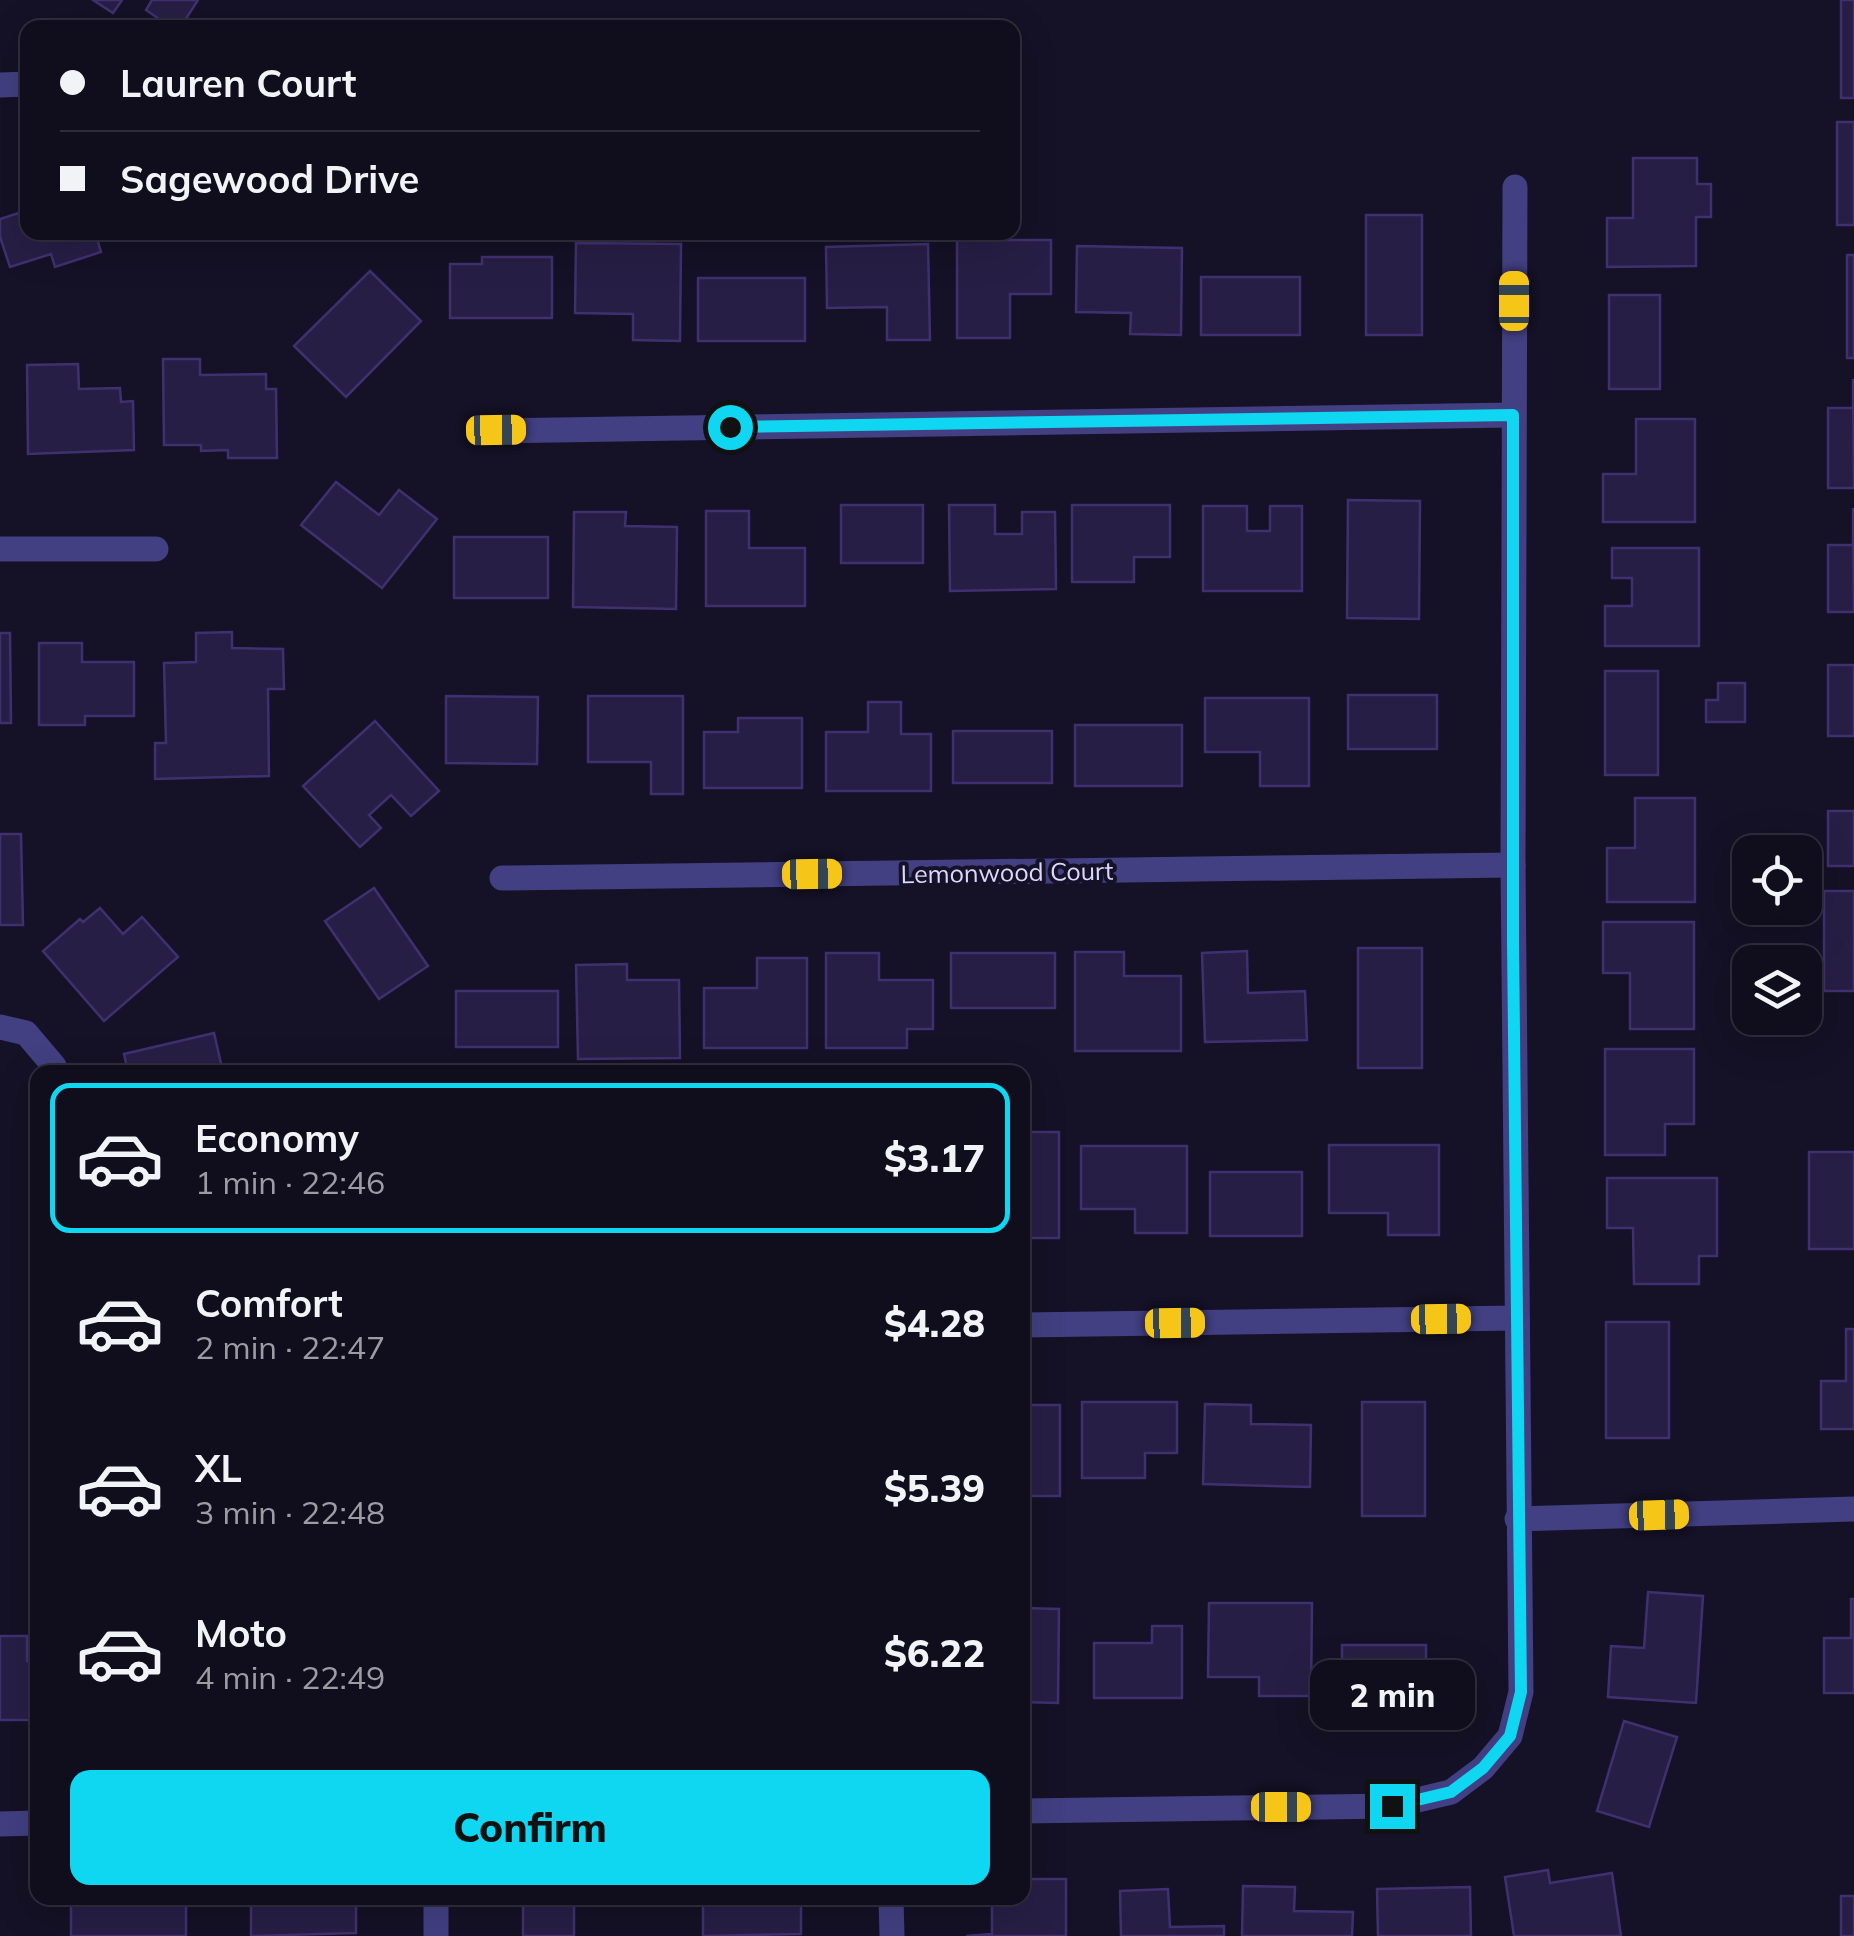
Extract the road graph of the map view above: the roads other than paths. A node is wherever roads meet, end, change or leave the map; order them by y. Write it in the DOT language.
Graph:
graph roads {
  1 [pos="1515,187"];
  2 [pos="1513,415"];
  3 [pos="496,430"];
  4 [pos="0,550"];
  5 [pos="156,550"];
  6 [pos="1513,865"];
  7 [pos="502,878"];
  8 [pos="0,1027"];
  9 [pos="53,1065"];
  10 [pos="1517,1318"];
  11 [pos="1030,1325"];
  12 [pos="1854,1510"];
  13 [pos="1518,1519"];
  14 [pos="1030,1810"];
  15 [pos="30,1823"];
  16 [pos="0,1824"];
  17 [pos="436,1905"];
  18 [pos="891,1905"];
  19 [pos="436,1936"];
  20 [pos="892,1936"];
  1 -- 2 [label="street"];
  2 -- 3 [label="street"];
  2 -- 6 [label="street"];
  4 -- 5 [label="street"];
  6 -- 7 [label="street, Lemonwood Court"];
  6 -- 10 [label="street"];
  8 -- 9 [label="street"];
  10 -- 11 [label="street"];
  10 -- 13 [label="street"];
  12 -- 13 [label="street"];
  13 -- 14 [label="street"];
  15 -- 16 [label="street"];
  17 -- 19 [label="street"];
  18 -- 20 [label="street"];
}
